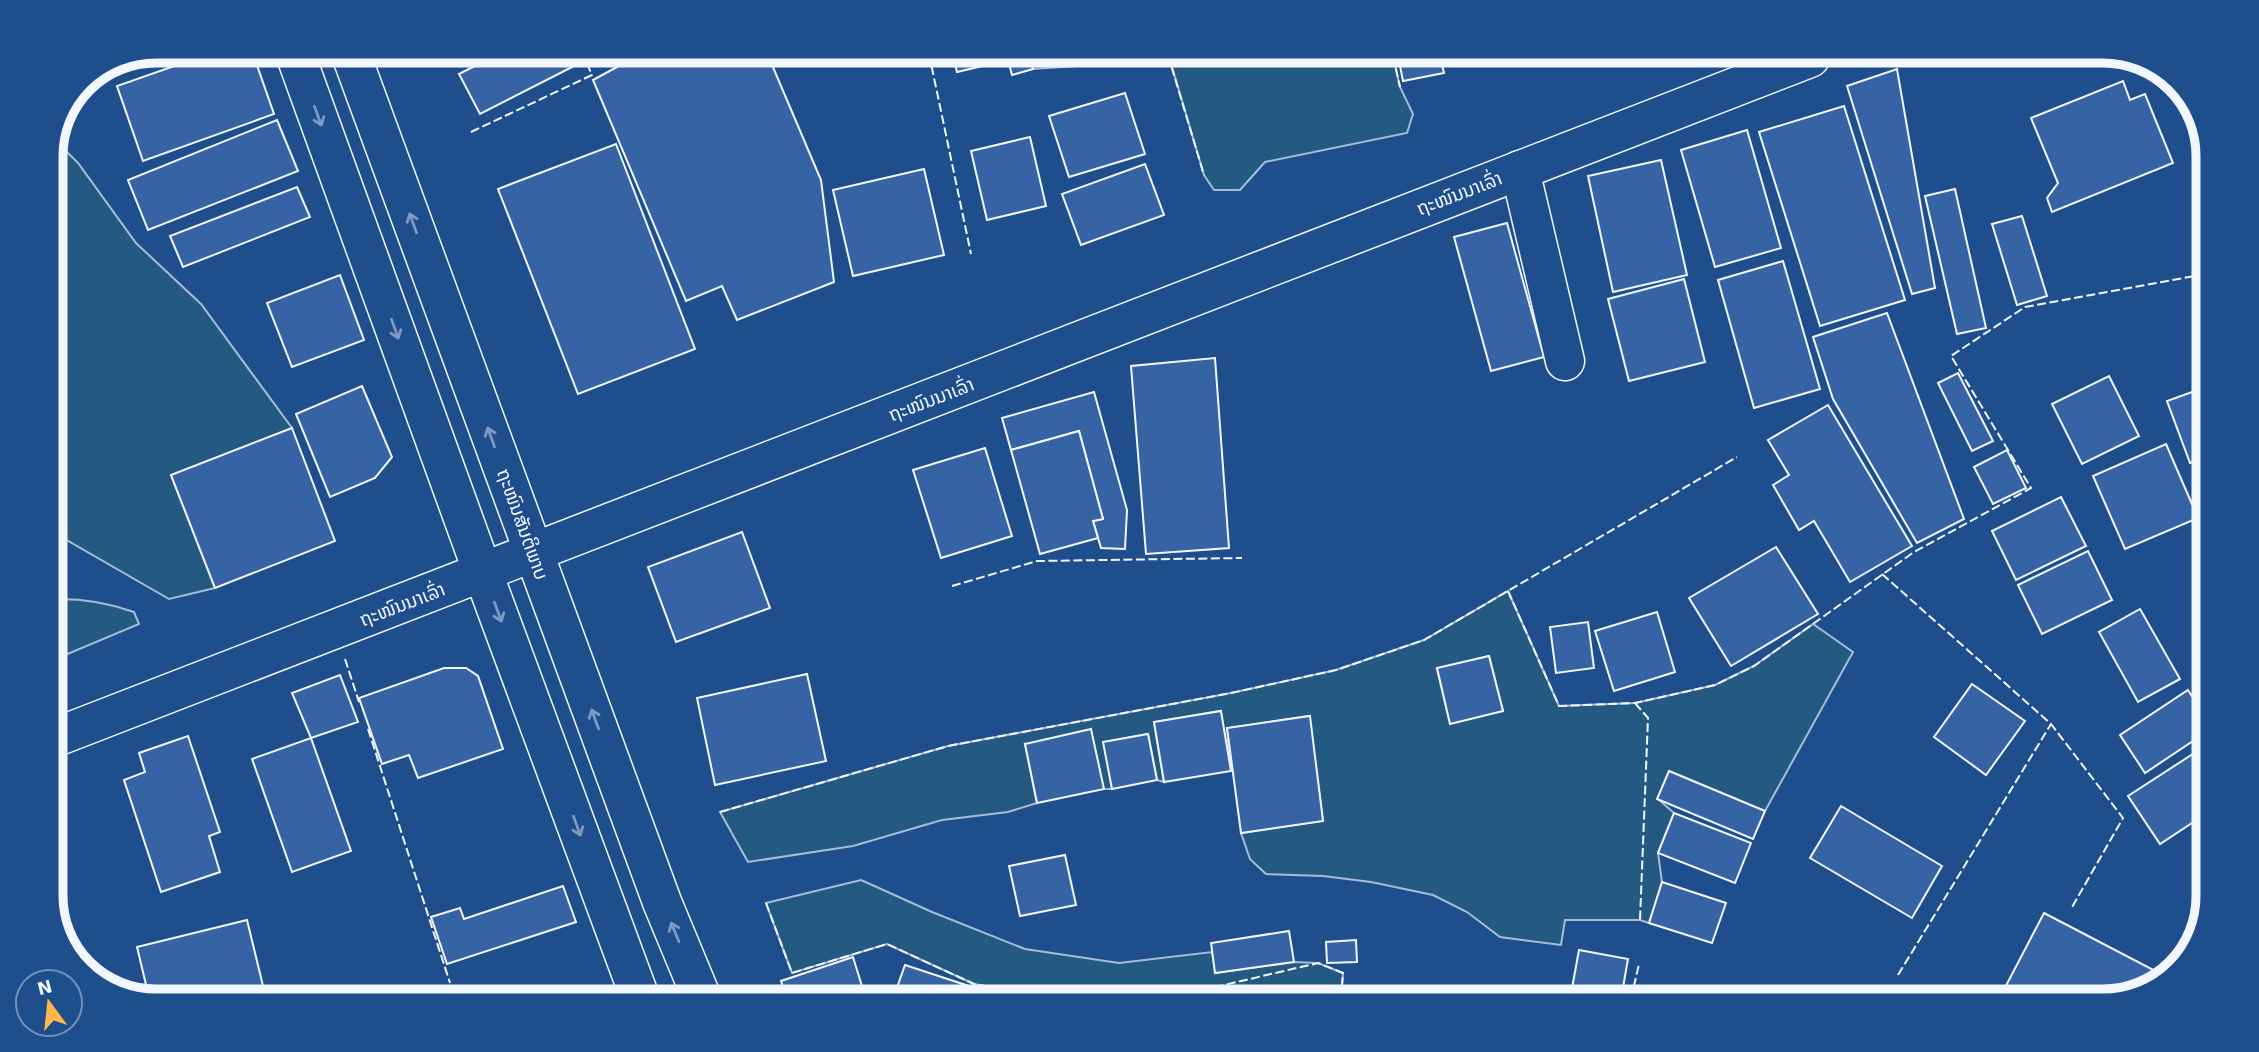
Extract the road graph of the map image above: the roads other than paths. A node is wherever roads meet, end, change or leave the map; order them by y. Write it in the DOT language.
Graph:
graph roads {
  1 [pos="298,63"];
  2 [pos="354,63"];
  3 [pos="1797,63"];
  4 [pos="1520,170"];
  5 [pos="1564,361"];
  6 [pos="534,553"];
  7 [pos="483,573"];
  8 [pos="63,733"];
  9 [pos="637,989"];
  10 [pos="698,989"];
  1 -- 7 [label="street, one-way"];
  6 -- 2 [label="street, ຖະໜົນສັນຕິພາບ, one-way"];
  3 -- 4 [label="street, ຖະໜົນນາເລົ່າ"];
  4 -- 5 [label="street"];
  4 -- 6 [label="street, ຖະໜົນນາເລົ່າ"];
  6 -- 7 [label="street, ຖະໜົນນາເລົ່າ"];
  10 -- 6 [label="street, ຖະໜົນສັນຕິພາບ, one-way"];
  7 -- 8 [label="street, ຖະໜົນນາເລົ່າ"];
  7 -- 9 [label="street, one-way"];
}
